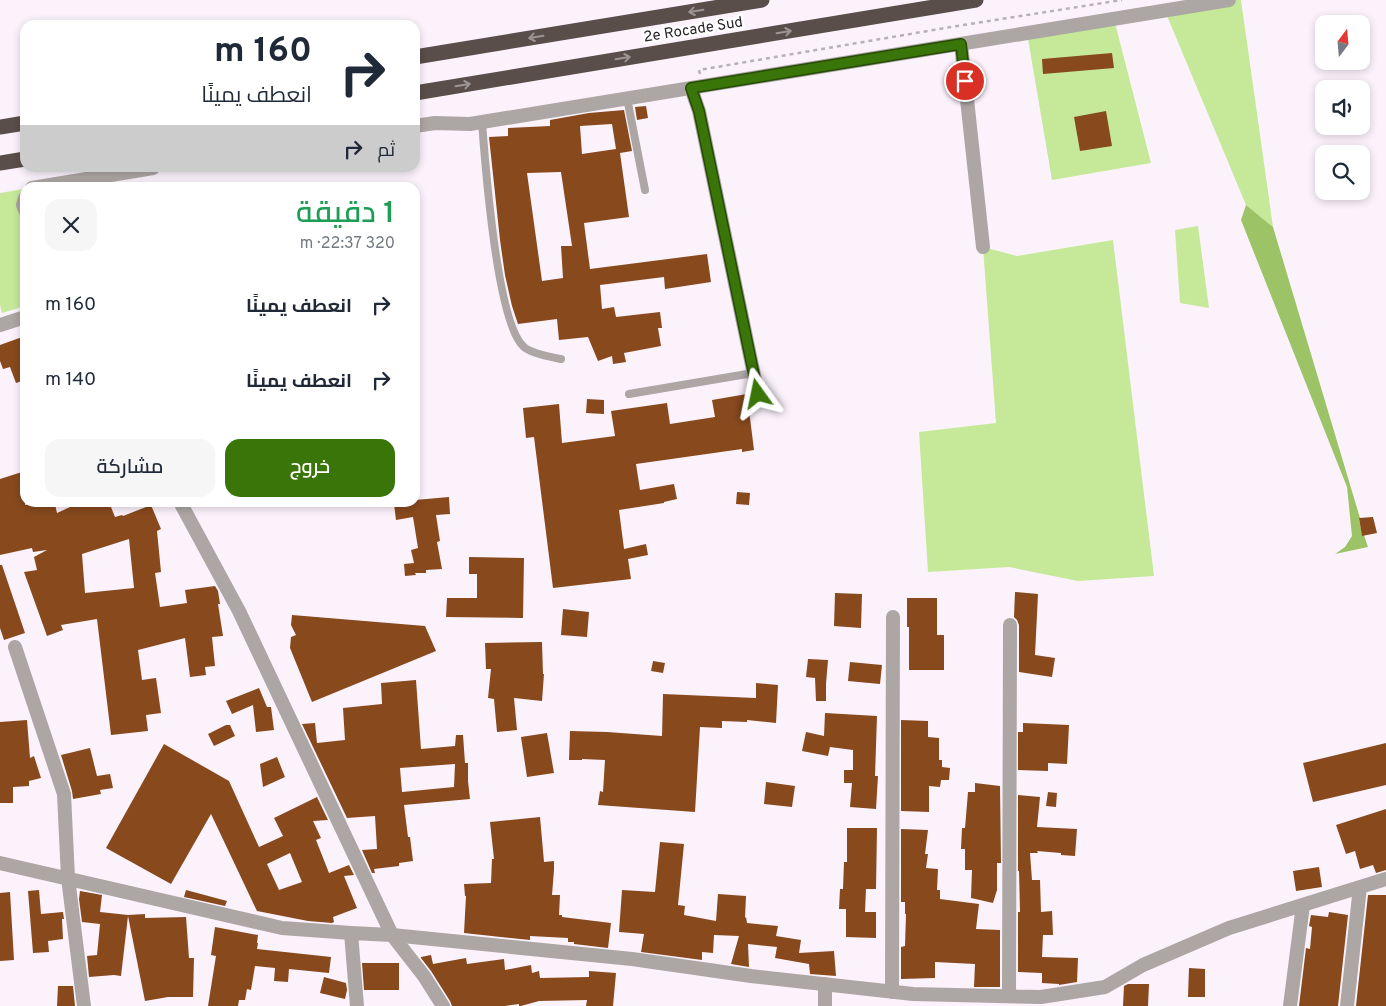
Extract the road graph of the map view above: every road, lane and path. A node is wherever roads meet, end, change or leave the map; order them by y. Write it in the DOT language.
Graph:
graph roads {
  1 [pos="762,0"];
  2 [pos="976,0"];
  3 [pos="1122,0"];
  4 [pos="1229,0"];
  5 [pos="961,44"];
  6 [pos="420,56"];
  7 [pos="697,88"];
  8 [pos="420,92"];
  9 [pos="627,98"];
  10 [pos="482,122"];
  11 [pos="20,124"];
  12 [pos="420,125"];
  13 [pos="0,127"];
  14 [pos="20,160"];
  15 [pos="0,163"];
  16 [pos="129,172"];
  17 [pos="68,182"];
  18 [pos="645,190"];
  19 [pos="983,247"];
  20 [pos="20,318"];
  21 [pos="0,324"];
  22 [pos="560,359"];
  23 [pos="753,373"];
  24 [pos="630,394"];
  25 [pos="758,394"];
  26 [pos="183,507"];
  27 [pos="893,617"];
  28 [pos="1010,625"];
  29 [pos="15,647"];
  30 [pos="0,863"];
  31 [pos="68,878"];
  32 [pos="1386,879"];
  33 [pos="1360,887"];
  34 [pos="1303,905"];
  35 [pos="351,933"];
  36 [pos="392,935"];
  37 [pos="825,984"];
  38 [pos="892,992"];
  39 [pos="1017,999"];
  40 [pos="913,1000"];
  41 [pos="985,1001"];
  42 [pos="84,1006"];
  43 [pos="357,1006"];
  44 [pos="443,1006"];
  45 [pos="825,1006"];
  46 [pos="1290,1006"];
  47 [pos="1348,1006"];
  1 -- 6 [label="highway, 2e Rocade Sud, one-way"];
  8 -- 2 [label="highway, 2e Rocade Sud, one-way"];
  3 -- 7 [label="path"];
  4 -- 5 [label="street"];
  5 -- 7 [label="street"];
  5 -- 19 [label="street"];
  7 -- 9 [label="street"];
  7 -- 23 [label="street"];
  9 -- 10 [label="street"];
  9 -- 18 [label="lane"];
  10 -- 12 [label="street"];
  10 -- 22 [label="lane"];
  11 -- 13 [label="highway"];
  14 -- 15 [label="highway"];
  16 -- 17 [label="street"];
  20 -- 21 [label="street"];
  23 -- 24 [label="lane"];
  23 -- 25 [label="street"];
  26 -- 36 [label="street"];
  27 -- 38 [label="street"];
  28 -- 39 [label="street"];
  29 -- 31 [label="street"];
  30 -- 31 [label="street"];
  31 -- 35 [label="street"];
  31 -- 42 [label="street"];
  32 -- 33 [label="street"];
  33 -- 34 [label="street"];
  33 -- 47 [label="street"];
  34 -- 39 [label="street"];
  34 -- 46 [label="street"];
  35 -- 36 [label="street"];
  35 -- 43 [label="street"];
  36 -- 37 [label="street"];
  36 -- 44 [label="street"];
  37 -- 38 [label="street"];
  37 -- 45 [label="street"];
  38 -- 40 [label="street"];
  39 -- 41 [label="street"];
  40 -- 41 [label="street"];
}
